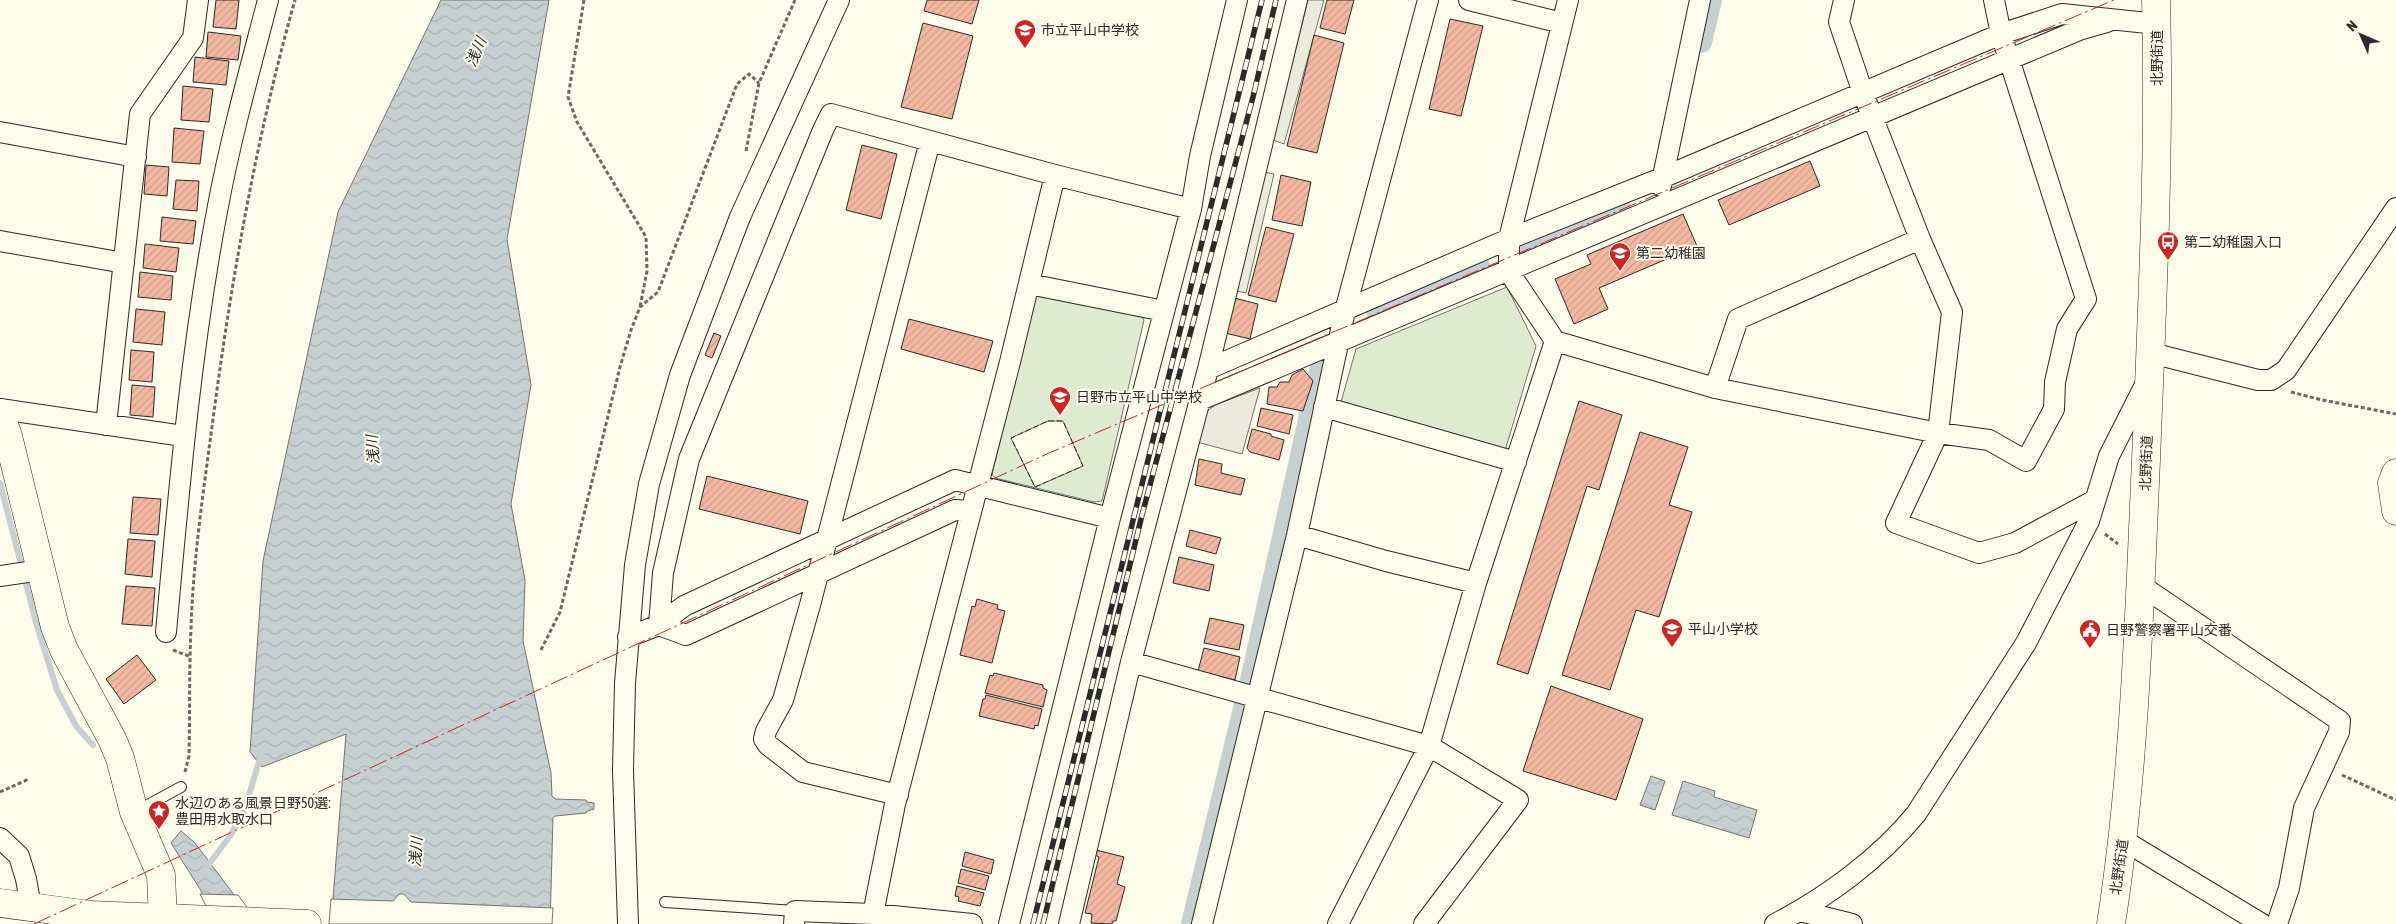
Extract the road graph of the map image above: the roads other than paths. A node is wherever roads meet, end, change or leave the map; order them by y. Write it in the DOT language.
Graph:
graph roads {
  1 [pos="198,0"];
  2 [pos="268,0"];
  3 [pos="839,0"];
  4 [pos="1237,0"];
  5 [pos="1297,0"];
  6 [pos="1428,0"];
  7 [pos="1469,0"];
  8 [pos="1568,0"];
  9 [pos="1700,0"];
  10 [pos="1844,0"];
  11 [pos="1994,0"];
  12 [pos="2157,12"];
  13 [pos="2114,21"];
  14 [pos="1562,23"];
  15 [pos="2002,34"];
  16 [pos="2010,60"];
  17 [pos="1863,93"];
  18 [pos="1873,118"];
  19 [pos="0,132"];
  20 [pos="930,141"];
  21 [pos="136,158"];
  22 [pos="1055,175"];
  23 [pos="1664,177"];
  24 [pos="1191,208"];
  25 [pos="2396,208"];
  26 [pos="1653,210"];
  27 [pos="1509,239"];
  28 [pos="1920,239"];
  29 [pos="0,241"];
  30 [pos="124,263"];
  31 [pos="1509,272"];
  32 [pos="1029,284"];
  33 [pos="1345,311"];
  34 [pos="1164,312"];
  35 [pos="1555,341"];
  36 [pos="1337,343"];
  37 [pos="2150,364"];
  38 [pos="1208,369"];
  39 [pos="1715,388"];
  40 [pos="1200,400"];
  41 [pos="1324,407"];
  42 [pos="0,409"];
  43 [pos="0,413"];
  44 [pos="106,424"];
  45 [pos="1938,433"];
  46 [pos="183,436"];
  47 [pos="1516,462"];
  48 [pos="2396,473"];
  49 [pos="977,486"];
  50 [pos="2095,500"];
  51 [pos="971,511"];
  52 [pos="2396,511"];
  53 [pos="1110,518"];
  54 [pos="1297,536"];
  55 [pos="826,540"];
  56 [pos="37,570"];
  57 [pos="817,574"];
  58 [pos="6,575"];
  59 [pos="1476,584"];
  60 [pos="2142,586"];
  61 [pos="659,625"];
  62 [pos="166,632"];
  63 [pos="628,637"];
  64 [pos="1131,662"];
  65 [pos="1259,699"];
  66 [pos="1429,746"];
  67 [pos="181,787"];
  68 [pos="898,795"];
  69 [pos="134,812"];
  70 [pos="0,838"];
  71 [pos="2123,840"];
  72 [pos="665,902"];
  73 [pos="0,903"];
  74 [pos="31,907"];
  75 [pos="1800,911"];
  76 [pos="872,914"];
  77 [pos="795,918"];
  78 [pos="163,922"];
  79 [pos="307,924"];
  80 [pos="628,924"];
  81 [pos="972,924"];
  82 [pos="1009,924"];
  83 [pos="1069,924"];
  84 [pos="1202,924"];
  85 [pos="1338,924"];
  86 [pos="1424,924"];
  87 [pos="1775,924"];
  88 [pos="1852,924"];
  89 [pos="2111,924"];
  90 [pos="2262,924"];
  91 [pos="2277,924"];
  1 -- 21 [label="street"];
  2 -- 46 [label="street"];
  3 -- 63 [label="street"];
  4 -- 24 [label="street"];
  5 -- 38 [label="street"];
  6 -- 33 [label="street"];
  7 -- 14 [label="street"];
  8 -- 14 [label="street"];
  9 -- 23 [label="street"];
  10 -- 17 [label="street"];
  11 -- 15 [label="street"];
  12 -- 13 [label="street"];
  12 -- 37 [label="main road, 北野街道"];
  13 -- 15 [label="street"];
  13 -- 16 [label="street"];
  14 -- 27 [label="street"];
  15 -- 16 [label="street"];
  15 -- 17 [label="street"];
  16 -- 18 [label="street"];
  16 -- 45 [label="street"];
  17 -- 18 [label="street"];
  17 -- 23 [label="street"];
  18 -- 26 [label="street"];
  18 -- 28 [label="street"];
  19 -- 21 [label="street"];
  20 -- 22 [label="street"];
  20 -- 55 [label="street"];
  20 -- 61 [label="street"];
  21 -- 30 [label="street"];
  22 -- 24 [label="street"];
  22 -- 32 [label="street"];
  23 -- 26 [label="street"];
  23 -- 27 [label="street"];
  24 -- 34 [label="street"];
  25 -- 37 [label="street"];
  26 -- 31 [label="street"];
  27 -- 31 [label="street"];
  27 -- 33 [label="street"];
  28 -- 39 [label="street"];
  28 -- 45 [label="street"];
  29 -- 30 [label="street"];
  30 -- 44 [label="street"];
  31 -- 35 [label="street"];
  31 -- 36 [label="street"];
  32 -- 34 [label="street"];
  32 -- 49 [label="street"];
  33 -- 36 [label="street"];
  33 -- 38 [label="street"];
  34 -- 53 [label="street"];
  35 -- 39 [label="street"];
  35 -- 47 [label="street"];
  36 -- 40 [label="street"];
  36 -- 41 [label="street"];
  37 -- 50 [label="street"];
  37 -- 60 [label="main road, 北野街道"];
  38 -- 40 [label="street"];
  39 -- 45 [label="street"];
  40 -- 64 [label="street"];
  41 -- 47 [label="street"];
  41 -- 54 [label="street"];
  42 -- 44 [label="street"];
  43 -- 56 [label="main road"];
  44 -- 46 [label="street"];
  45 -- 50 [label="street"];
  46 -- 62 [label="street"];
  47 -- 59 [label="street"];
  48 -- 52 [label="main road"];
  49 -- 51 [label="street"];
  49 -- 53 [label="street"];
  49 -- 55 [label="street"];
  50 -- 75 [label="street"];
  51 -- 57 [label="street"];
  51 -- 68 [label="street"];
  53 -- 82 [label="street"];
  54 -- 59 [label="street"];
  54 -- 65 [label="street"];
  55 -- 57 [label="street"];
  55 -- 61 [label="street"];
  56 -- 58 [label="street"];
  56 -- 69 [label="main road"];
  57 -- 61 [label="street"];
  57 -- 68 [label="street"];
  59 -- 66 [label="street"];
  60 -- 71 [label="main road, 北野街道"];
  60 -- 91 [label="street"];
  61 -- 63 [label="street"];
  63 -- 80 [label="street"];
  64 -- 65 [label="street"];
  64 -- 83 [label="street"];
  65 -- 66 [label="street"];
  65 -- 84 [label="street"];
  66 -- 85 [label="street"];
  66 -- 86 [label="street"];
  67 -- 69 [label="lane"];
  68 -- 76 [label="street"];
  69 -- 78 [label="main road"];
  70 -- 74 [label="street"];
  71 -- 89 [label="main road, 北野街道"];
  71 -- 90 [label="street"];
  72 -- 77 [label="lane"];
  73 -- 74 [label="main road"];
  74 -- 78 [label="main road"];
  75 -- 87 [label="street"];
  75 -- 88 [label="street"];
  76 -- 77 [label="street"];
  76 -- 81 [label="street"];
  78 -- 79 [label="main road"];
}
